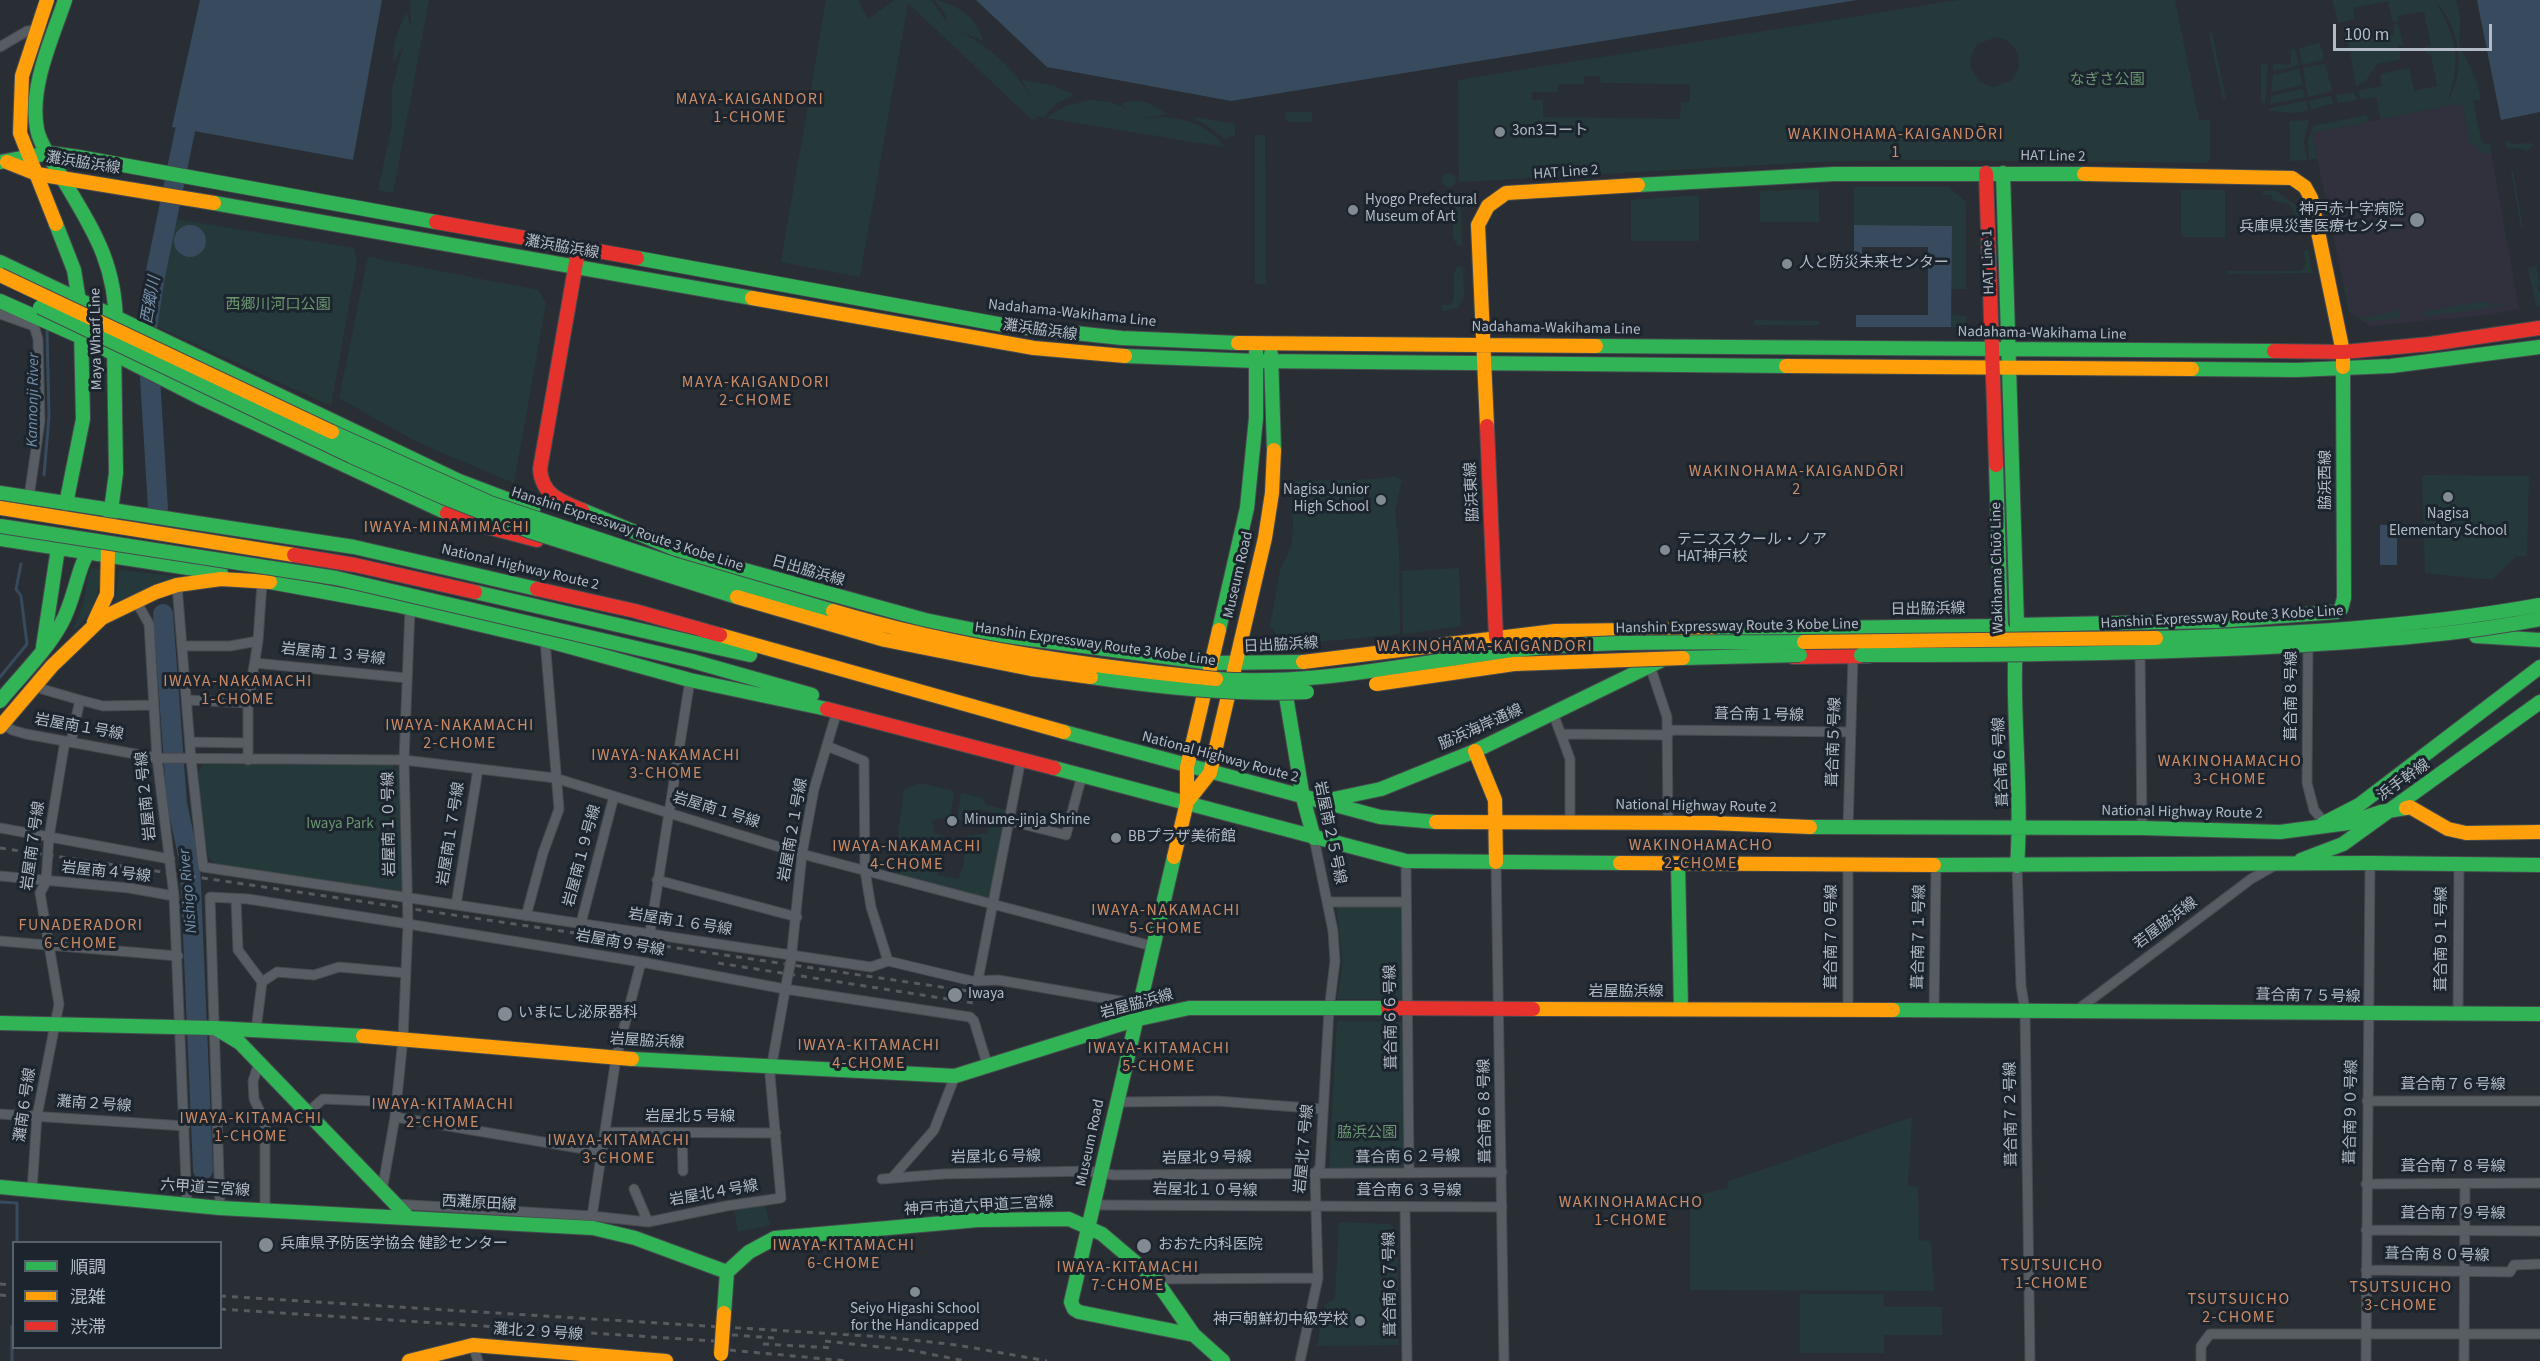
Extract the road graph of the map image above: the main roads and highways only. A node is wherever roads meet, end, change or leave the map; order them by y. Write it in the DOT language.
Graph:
graph roads {
  1 [pos="46,0"];
  2 [pos="65,0"];
  3 [pos="49,153"];
  4 [pos="28,156"];
  5 [pos="3,162"];
  6 [pos="1986,173"];
  7 [pos="2003,173"];
  8 [pos="37,174"];
  9 [pos="62,177"];
  10 [pos="578,249"];
  11 [pos="0,262"];
  12 [pos="575,266"];
  13 [pos="0,275"];
  14 [pos="0,289"];
  15 [pos="80,300"];
  16 [pos="0,301"];
  17 [pos="116,317"];
  18 [pos="2540,328"];
  19 [pos="81,337"];
  20 [pos="1256,343"];
  21 [pos="1271,343"];
  22 [pos="1483,345"];
  23 [pos="2540,347"];
  24 [pos="1993,350"];
  25 [pos="2008,350"];
  26 [pos="2343,352"];
  27 [pos="113,353"];
  28 [pos="1256,361"];
  29 [pos="1271,361"];
  30 [pos="1484,364"];
  31 [pos="2343,368"];
  32 [pos="1994,369"];
  33 [pos="2009,369"];
  34 [pos="0,493"];
  35 [pos="66,504"];
  36 [pos="0,508"];
  37 [pos="110,511"];
  38 [pos="134,514"];
  39 [pos="0,526"];
  40 [pos="109,527"];
  41 [pos="0,539"];
  42 [pos="85,546"];
  43 [pos="58,547"];
  44 [pos="626,549"];
  45 [pos="108,555"];
  46 [pos="610,558"];
  47 [pos="407,559"];
  48 [pos="279,583"];
  49 [pos="2540,605"];
  50 [pos="403,606"];
  51 [pos="2540,619"];
  52 [pos="2018,625"];
  53 [pos="91,626"];
  54 [pos="2001,626"];
  55 [pos="1496,637"];
  56 [pos="2308,637"];
  57 [pos="2540,640"];
  58 [pos="43,650"];
  59 [pos="2140,653"];
  60 [pos="2013,656"];
  61 [pos="1211,663"];
  62 [pos="1281,664"];
  63 [pos="1236,665"];
  64 [pos="2536,670"];
  65 [pos="861,675"];
  66 [pos="7,686"];
  67 [pos="0,701"];
  68 [pos="2540,702"];
  69 [pos="852,714"];
  70 [pos="1,723"];
  71 [pos="1475,751"];
  72 [pos="1187,767"];
  73 [pos="1209,773"];
  74 [pos="1303,798"];
  75 [pos="1187,802"];
  76 [pos="1320,802"];
  77 [pos="2393,809"];
  78 [pos="1496,821"];
  79 [pos="2021,829"];
  80 [pos="2280,832"];
  81 [pos="2540,832"];
  82 [pos="1314,838"];
  83 [pos="1496,861"];
  84 [pos="1678,864"];
  85 [pos="2277,864"];
  86 [pos="2540,865"];
  87 [pos="2017,866"];
  88 [pos="1681,1009"];
  89 [pos="2076,1011"];
  90 [pos="2540,1014"];
  91 [pos="1134,1020"];
  92 [pos="0,1023"];
  93 [pos="215,1028"];
  94 [pos="0,1188"];
  95 [pos="407,1216"];
  96 [pos="1089,1227"];
  97 [pos="726,1272"];
  98 [pos="1194,1335"];
  99 [pos="720,1357"];
  100 [pos="409,1361"];
  101 [pos="666,1361"];
  102 [pos="1223,1361"];
  1 -- 4 [label="main road, Maya Wharf Line"];
  2 -- 3 [label="main road, Maya Wharf Line"];
  3 -- 4 [label="main road, 灘浜脇浜線"];
  3 -- 9 [label="main road, Maya Wharf Line"];
  3 -- 10 [label="main road, 灘浜脇浜線"];
  4 -- 5 [label="main road, 灘浜脇浜線"];
  4 -- 8 [label="main road, Maya Wharf Line"];
  5 -- 8 [label="main road, 灘浜脇浜線"];
  6 -- 7 [label="main road, HAT Line 2"];
  6 -- 22 [label="main road, HAT Line 2"];
  6 -- 24 [label="main road, HAT Line 1"];
  7 -- 25 [label="main road, HAT Line 1"];
  7 -- 26 [label="main road, HAT Line 2"];
  8 -- 9 [label="main road, 灘浜脇浜線"];
  8 -- 15 [label="main road, Maya Wharf Line"];
  9 -- 12 [label="main road, 灘浜脇浜線"];
  9 -- 17 [label="main road, Maya Wharf Line"];
  10 -- 12 [label="main road, 日出脇浜線"];
  10 -- 20 [label="main road, Nadahama-Wakihama Line"];
  11 -- 15 [label="main road"];
  12 -- 28 [label="main road, 灘浜脇浜線"];
  12 -- 61 [label="main road, 日出脇浜線"];
  13 -- 44 [label="main road, Hanshin Expressway Route 3 Kobe Line, bridge"];
  14 -- 46 [label="main road, Hanshin Expressway Route 3 Kobe Line, bridge"];
  15 -- 17 [label="main road"];
  15 -- 19 [label="main road, Maya Wharf Line"];
  16 -- 19 [label="main road"];
  17 -- 27 [label="main road, Maya Wharf Line"];
  17 -- 44 [label="main road, bridge"];
  18 -- 26 [label="main road, Nadahama-Wakihama Line"];
  19 -- 27 [label="main road"];
  19 -- 35 [label="main road, Maya Wharf Line"];
  20 -- 21 [label="main road, Nadahama-Wakihama Line"];
  20 -- 28 [label="main road, Museum Road"];
  21 -- 22 [label="main road, Nadahama-Wakihama Line"];
  21 -- 29 [label="main road, Museum Road"];
  22 -- 24 [label="main road, Nadahama-Wakihama Line"];
  22 -- 30 [label="main road, 脇浜東線"];
  23 -- 31 [label="main road"];
  24 -- 25 [label="main road, Nadahama-Wakihama Line"];
  24 -- 32 [label="main road, Wakihama Chūō Line"];
  25 -- 26 [label="main road, Nadahama-Wakihama Line"];
  25 -- 33 [label="main road, Wakihama Chūō Line"];
  26 -- 31 [label="main road, 脇浜西線"];
  27 -- 37 [label="main road, Maya Wharf Line"];
  27 -- 46 [label="main road, bridge"];
  28 -- 29 [label="main road, 灘浜脇浜線"];
  28 -- 61 [label="main road, Museum Road"];
  29 -- 30 [label="main road"];
  29 -- 63 [label="main road, Museum Road"];
  30 -- 32 [label="main road"];
  30 -- 55 [label="main road, 脇浜東線"];
  31 -- 33 [label="main road"];
  31 -- 52 [label="main road, 脇浜西線"];
  32 -- 33 [label="main road"];
  32 -- 54 [label="main road, Wakihama Chūō Line"];
  33 -- 52 [label="main road, Wakihama Chūō Line"];
  34 -- 35 [label="main road, National Highway Route 2"];
  35 -- 37 [label="main road, National Highway Route 2"];
  35 -- 43 [label="main road"];
  36 -- 65 [label="main road, National Highway Route 2, bridge"];
  37 -- 38 [label="main road, National Highway Route 2"];
  37 -- 40 [label="main road, Maya Wharf Line"];
  38 -- 40 [label="main road"];
  38 -- 47 [label="main road, National Highway Route 2"];
  39 -- 42 [label="main road, bridge"];
  40 -- 42 [label="main road"];
  40 -- 45 [label="main road, Maya Wharf Line"];
  41 -- 43 [label="main road"];
  42 -- 43 [label="main road"];
  42 -- 45 [label="main road"];
  42 -- 58 [label="main road"];
  42 -- 69 [label="main road, bridge"];
  43 -- 58 [label="main road"];
  44 -- 49 [label="main road, Hanshin Expressway Route 3 Kobe Line, bridge"];
  45 -- 48 [label="main road"];
  45 -- 53 [label="main road, Maya Wharf Line"];
  46 -- 51 [label="main road, Hanshin Expressway Route 3 Kobe Line, bridge"];
  47 -- 50 [label="main road"];
  47 -- 65 [label="main road, National Highway Route 2"];
  48 -- 50 [label="main road"];
  48 -- 53 [label="main road"];
  50 -- 69 [label="main road"];
  52 -- 60 [label="main road, Wakihama Chūō Line"];
  53 -- 70 [label="main road"];
  54 -- 55 [label="main road, 日出脇浜線"];
  54 -- 60 [label="main road, Wakihama Chūō Line"];
  55 -- 62 [label="main road, 日出脇浜線"];
  56 -- 57 [label="main road"];
  58 -- 66 [label="main road"];
  59 -- 60 [label="main road, 脇浜海岸通線"];
  60 -- 71 [label="main road, 脇浜海岸通線"];
  60 -- 79 [label="main road, 葺合南６号線"];
  61 -- 63 [label="main road, 日出脇浜線"];
  61 -- 72 [label="main road, Museum Road"];
  62 -- 63 [label="main road, 日出脇浜線"];
  62 -- 74 [label="main road, 岩屋南２５号線"];
  63 -- 73 [label="main road, Museum Road"];
  64 -- 80 [label="main road, 浜手幹線"];
  65 -- 72 [label="main road, National Highway Route 2"];
  66 -- 67 [label="main road"];
  68 -- 77 [label="main road, 浜手幹線"];
  69 -- 75 [label="main road"];
  71 -- 76 [label="main road, 脇浜海岸通線"];
  71 -- 78 [label="main road"];
  72 -- 73 [label="main road, National Highway Route 2"];
  72 -- 75 [label="main road, Museum Road"];
  73 -- 74 [label="main road, National Highway Route 2"];
  73 -- 75 [label="main road, Museum Road"];
  74 -- 76 [label="main road, National Highway Route 2"];
  74 -- 82 [label="main road, 岩屋南２５号線"];
  75 -- 82 [label="main road"];
  75 -- 91 [label="main road, Museum Road"];
  76 -- 78 [label="main road, National Highway Route 2"];
  77 -- 80 [label="main road, National Highway Route 2"];
  77 -- 81 [label="main road, National Highway Route 2"];
  77 -- 85 [label="main road, 浜手幹線"];
  78 -- 79 [label="main road, National Highway Route 2"];
  78 -- 83 [label="main road"];
  79 -- 80 [label="main road, National Highway Route 2"];
  79 -- 87 [label="main road, 葺合南６号線"];
  82 -- 83 [label="main road"];
  83 -- 84 [label="main road"];
  84 -- 87 [label="main road"];
  84 -- 88 [label="main road"];
  85 -- 86 [label="main road"];
  85 -- 87 [label="main road"];
  88 -- 89 [label="main road, 岩屋脇浜線"];
  88 -- 91 [label="main road, 岩屋脇浜線"];
  89 -- 90 [label="main road, 葺合南７５号線"];
  91 -- 93 [label="main road, 岩屋脇浜線"];
  91 -- 96 [label="main road, Museum Road"];
  92 -- 93 [label="main road, 岩屋脇浜線"];
  93 -- 95 [label="main road"];
  94 -- 95 [label="main road, 六甲道三宮線"];
  95 -- 97 [label="main road, 西灘原田線"];
  96 -- 97 [label="main road, 神戸市道六甲道三宮線"];
  96 -- 98 [label="main road, 神戸市道六甲道三宮線"];
  96 -- 98 [label="main road, Museum Road"];
  97 -- 99 [label="main road, bridge"];
  98 -- 102 [label="main road, 神戸市道六甲道三宮線"];
  100 -- 101 [label="main road, 灘北２９号線"];
}
